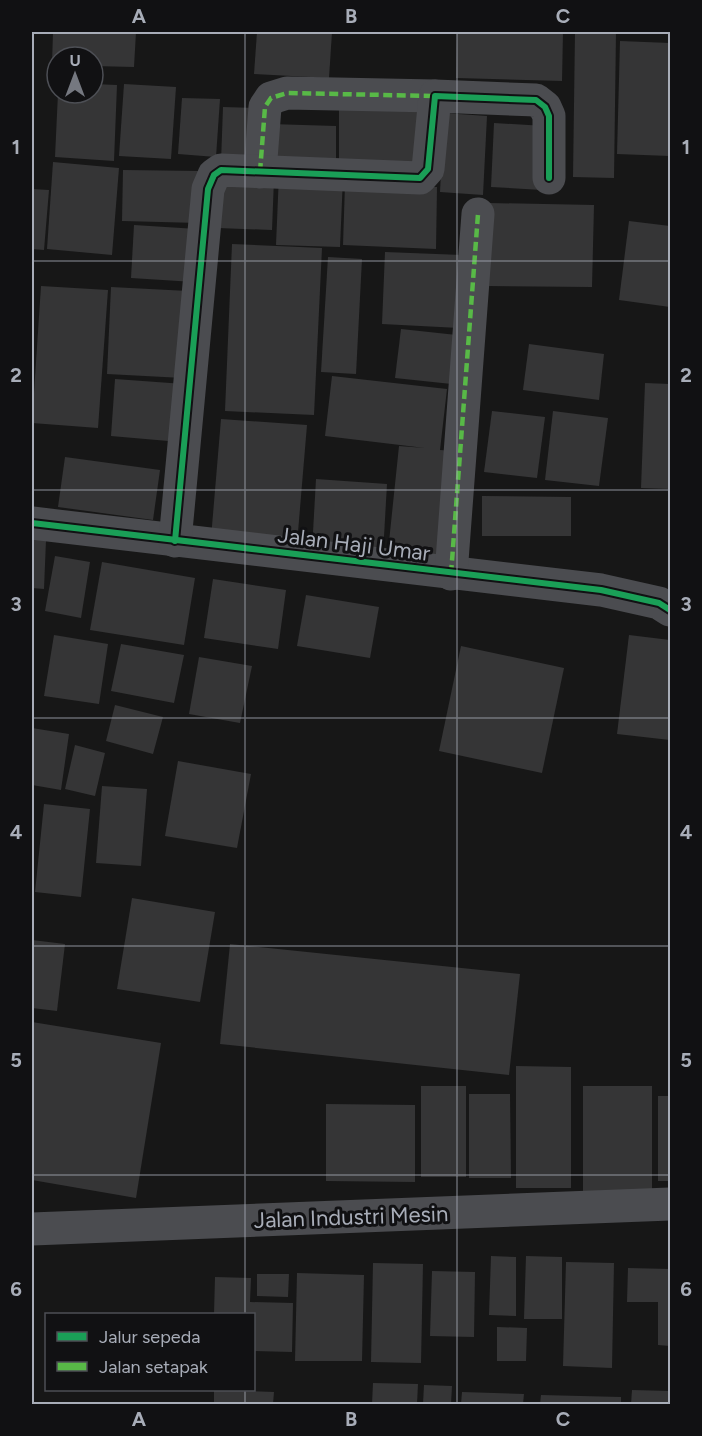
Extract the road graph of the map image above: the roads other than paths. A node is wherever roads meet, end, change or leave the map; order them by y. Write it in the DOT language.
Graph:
graph roads {
  1 [pos="435,96"];
  2 [pos="260,172"];
  3 [pos="549,178"];
  4 [pos="478,214"];
  5 [pos="32,524"];
  6 [pos="175,541"];
  7 [pos="451,573"];
  8 [pos="670,610"];
  9 [pos="670,1204"];
  10 [pos="32,1229"];
  1 -- 2 [label="street"];
  1 -- 2 [label="street"];
  1 -- 3 [label="street"];
  2 -- 6 [label="street"];
  4 -- 7 [label="street"];
  5 -- 6 [label="street, Jalan Haji Umar"];
  6 -- 7 [label="street, Jalan Haji Umar"];
  7 -- 8 [label="street, Jalan Haji Umar"];
  9 -- 10 [label="street, Jalan Industri Mesin"];
}
